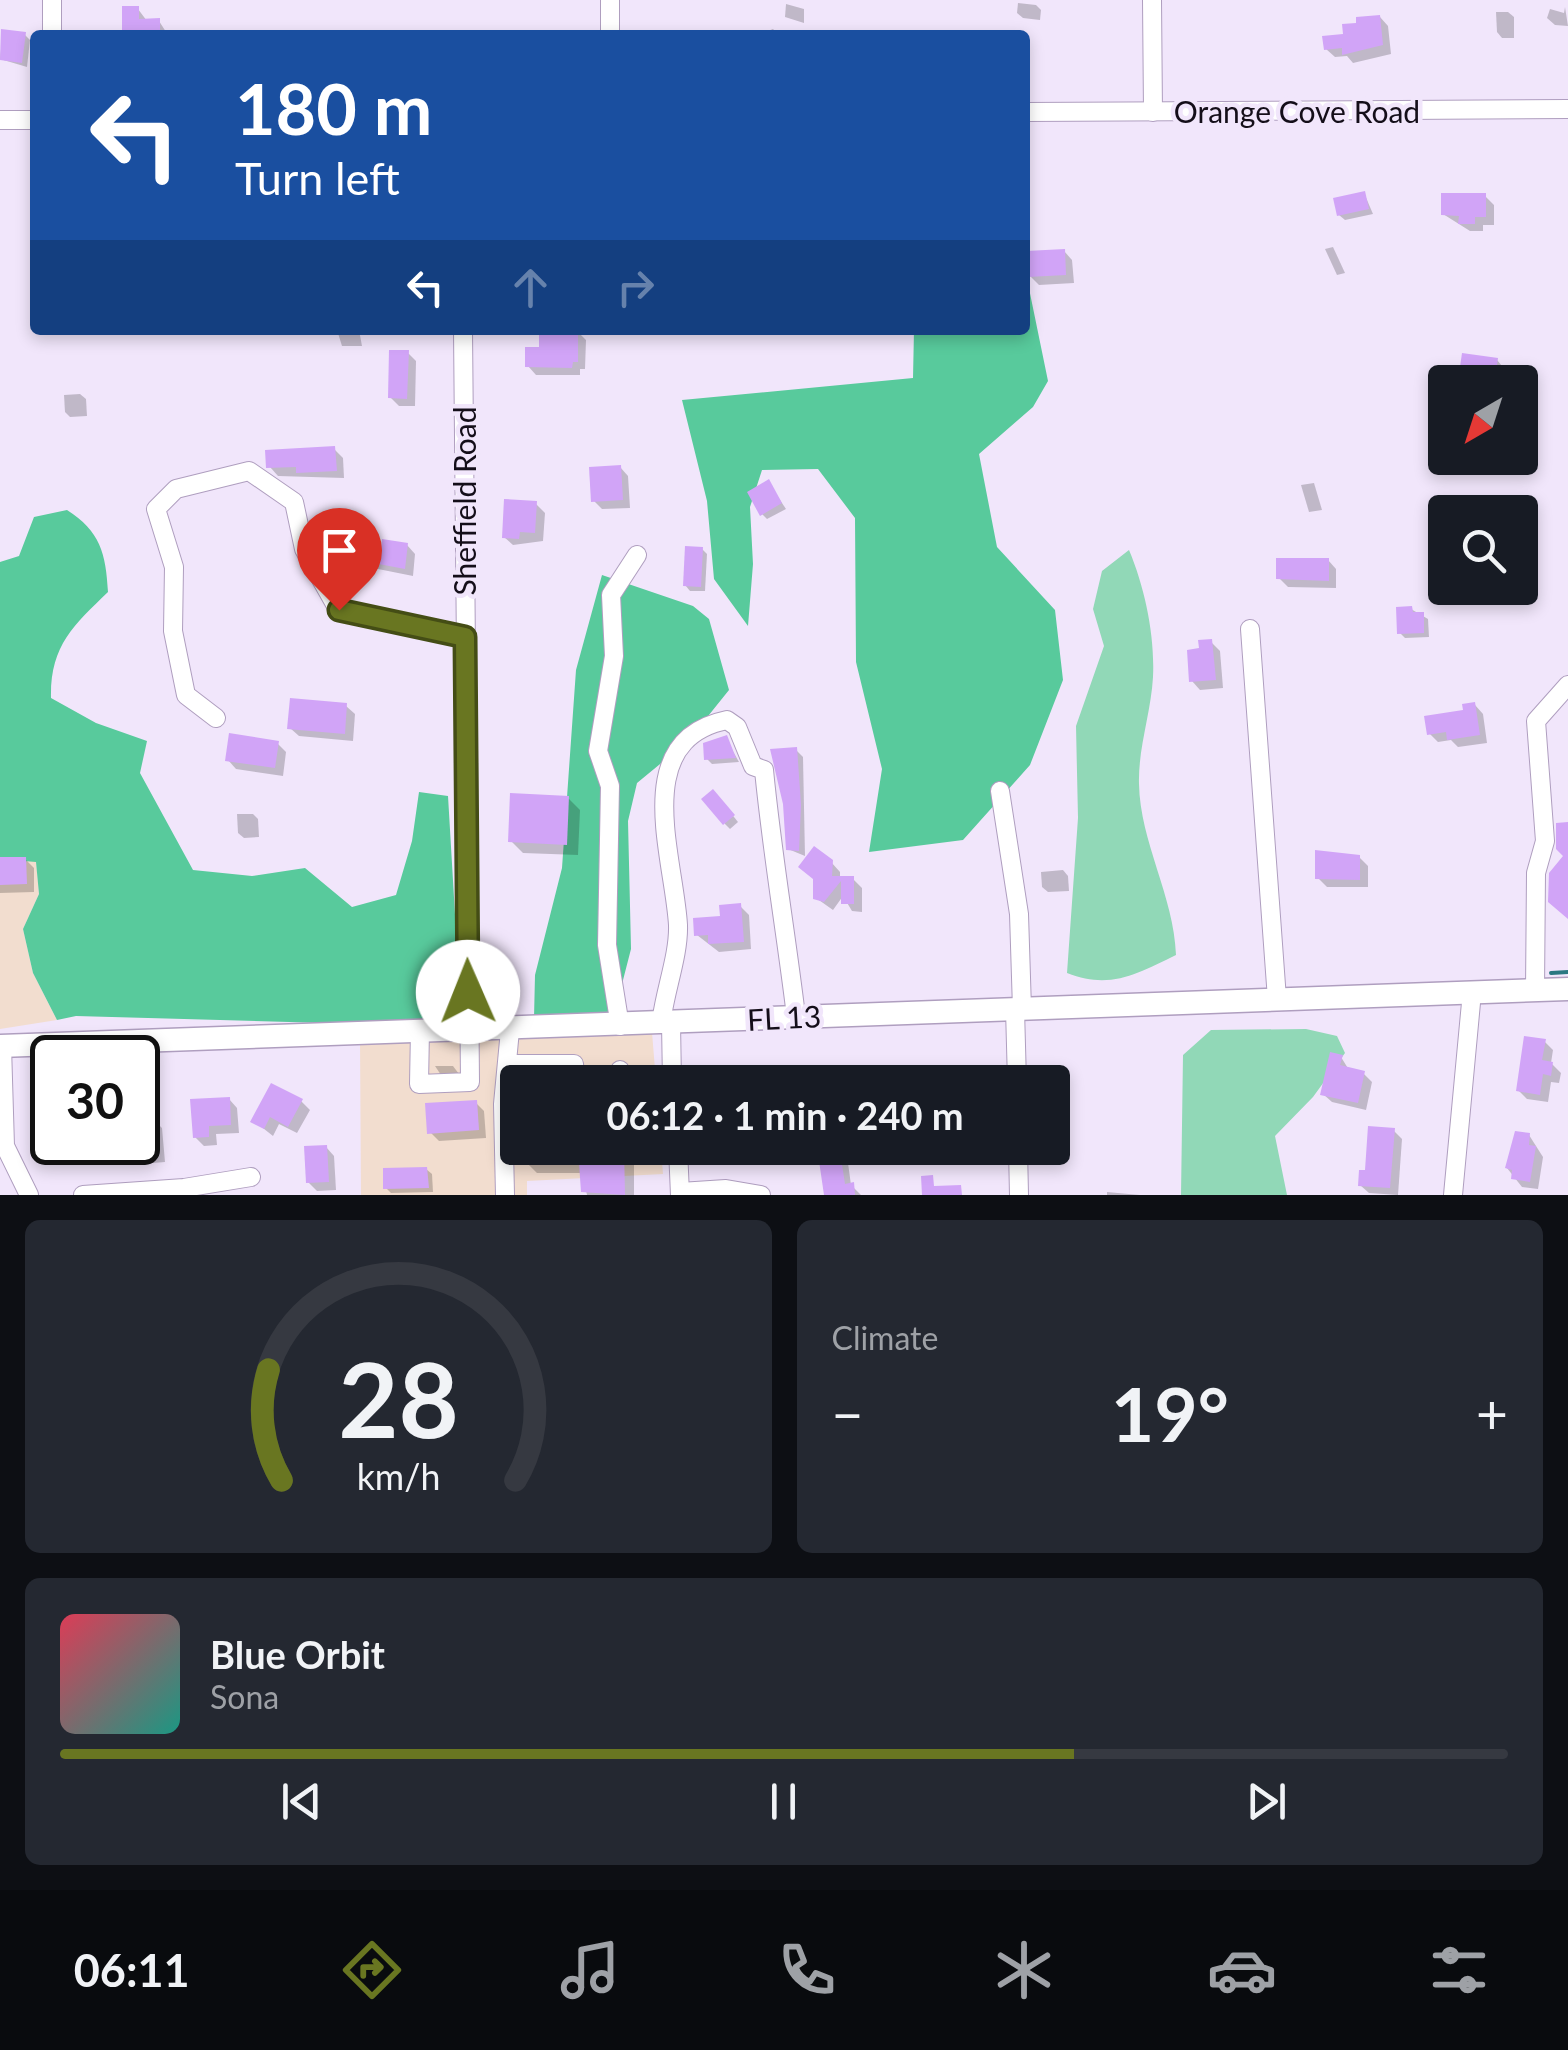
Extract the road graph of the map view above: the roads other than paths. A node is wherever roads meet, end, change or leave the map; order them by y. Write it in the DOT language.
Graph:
graph roads {
  1 [pos="52,0"];
  2 [pos="610,0"];
  3 [pos="1152,0"];
  4 [pos="52,30"];
  5 [pos="610,30"];
  6 [pos="1568,109"];
  7 [pos="1030,112"];
  8 [pos="1153,112"];
  9 [pos="0,120"];
  10 [pos="30,120"];
  11 [pos="463,335"];
  12 [pos="637,555"];
  13 [pos="1250,629"];
  14 [pos="465,637"];
  15 [pos="1568,685"];
  16 [pos="216,718"];
  17 [pos="1000,791"];
  18 [pos="1568,989"];
  19 [pos="1535,990"];
  20 [pos="1472,992"];
  21 [pos="1277,999"];
  22 [pos="1018,1009"];
  23 [pos="796,1016"];
  24 [pos="666,1024"];
  25 [pos="620,1026"];
  26 [pos="420,1030"];
  27 [pos="510,1030"];
  28 [pos="470,1031"];
  29 [pos="1,1046"];
  30 [pos="510,1064"];
  31 [pos="574,1065"];
  32 [pos="670,1065"];
  33 [pos="1017,1065"];
  34 [pos="679,1165"];
  35 [pos="1019,1165"];
  36 [pos="251,1178"];
  37 [pos="680,1193"];
  38 [pos="29,1195"];
  39 [pos="83,1195"];
  40 [pos="505,1195"];
  41 [pos="760,1195"];
  42 [pos="1020,1195"];
  43 [pos="1452,1195"];
  1 -- 4 [label="street"];
  2 -- 5 [label="street"];
  3 -- 8 [label="street"];
  6 -- 8 [label="street, Orange Cove Road"];
  7 -- 8 [label="street, Orange Cove Road"];
  9 -- 10 [label="street"];
  11 -- 14 [label="street, Sheffield Road"];
  12 -- 25 [label="street"];
  13 -- 21 [label="street"];
  14 -- 16 [label="street"];
  14 -- 28 [label="street, Sheffield Road"];
  15 -- 19 [label="street"];
  17 -- 22 [label="street"];
  18 -- 19 [label="main road, FL 13"];
  19 -- 20 [label="main road, FL 13"];
  20 -- 21 [label="main road, FL 13"];
  20 -- 43 [label="street"];
  21 -- 22 [label="main road, FL 13"];
  22 -- 23 [label="main road, FL 13"];
  22 -- 33 [label="street"];
  23 -- 24 [label="main road, FL 13"];
  23 -- 24 [label="street"];
  24 -- 25 [label="main road, FL 13"];
  24 -- 32 [label="street"];
  25 -- 27 [label="main road, FL 13"];
  26 -- 28 [label="main road, FL 13"];
  26 -- 28 [label="street, Sheffield Road"];
  26 -- 29 [label="main road, FL 13"];
  27 -- 28 [label="main road, FL 13"];
  27 -- 30 [label="street"];
  29 -- 38 [label="street"];
  30 -- 31 [label="street"];
  30 -- 40 [label="street"];
  34 -- 37 [label="street"];
  35 -- 42 [label="street"];
  36 -- 39 [label="street"];
  37 -- 41 [label="street"];
}
